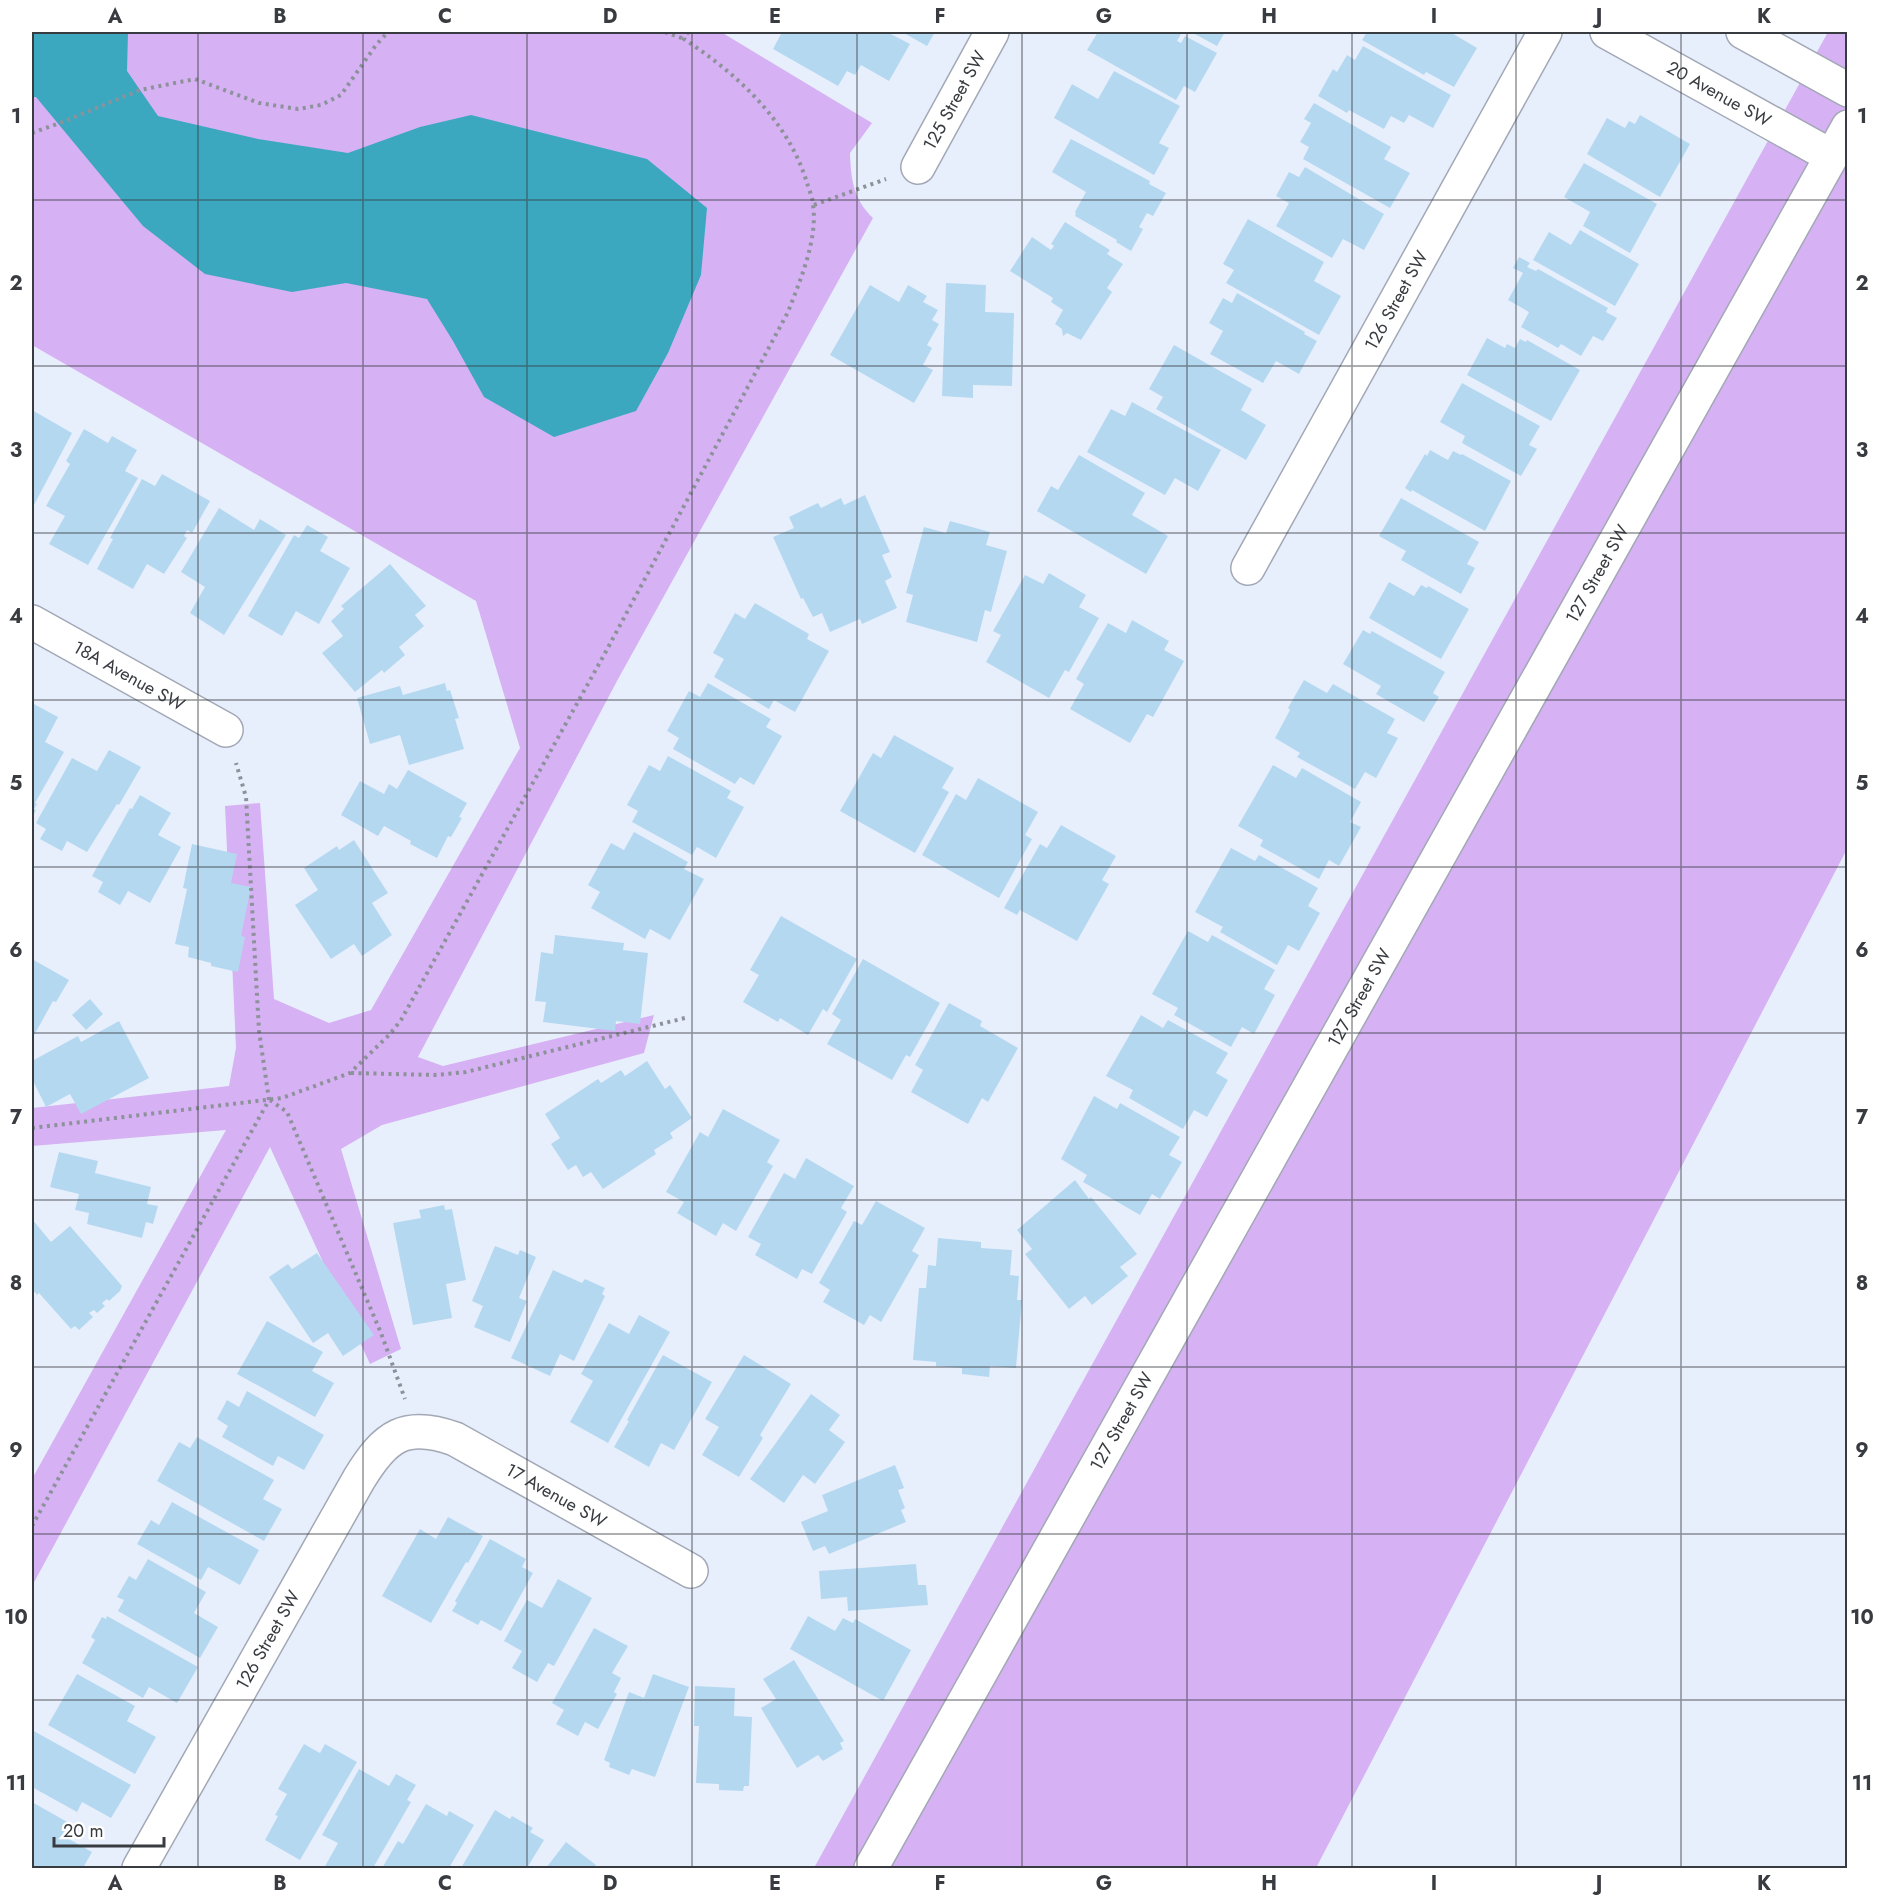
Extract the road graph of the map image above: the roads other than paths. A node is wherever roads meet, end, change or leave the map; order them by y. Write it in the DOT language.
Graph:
graph roads {
  1 [pos="992,32"];
  2 [pos="1545,32"];
  3 [pos="1607,32"];
  4 [pos="1743,32"];
  5 [pos="1848,90"];
  6 [pos="1848,127"];
  7 [pos="1839,161"];
  8 [pos="918,167"];
  9 [pos="1248,568"];
  10 [pos="32,622"];
  11 [pos="226,730"];
  12 [pos="417,1430"];
  13 [pos="691,1571"];
  14 [pos="143,1867"];
  15 [pos="871,1869"];
  1 -- 8 [label="street, 125 Street SW"];
  2 -- 9 [label="street, 126 Street SW"];
  3 -- 7 [label="street, 20 Avenue SW"];
  4 -- 5 [label="street"];
  6 -- 7 [label="street, 127 Street SW"];
  7 -- 15 [label="street, 127 Street SW"];
  10 -- 11 [label="street, 18A Avenue SW"];
  12 -- 13 [label="street, 17 Avenue SW"];
  12 -- 14 [label="street, 126 Street SW"];
}
